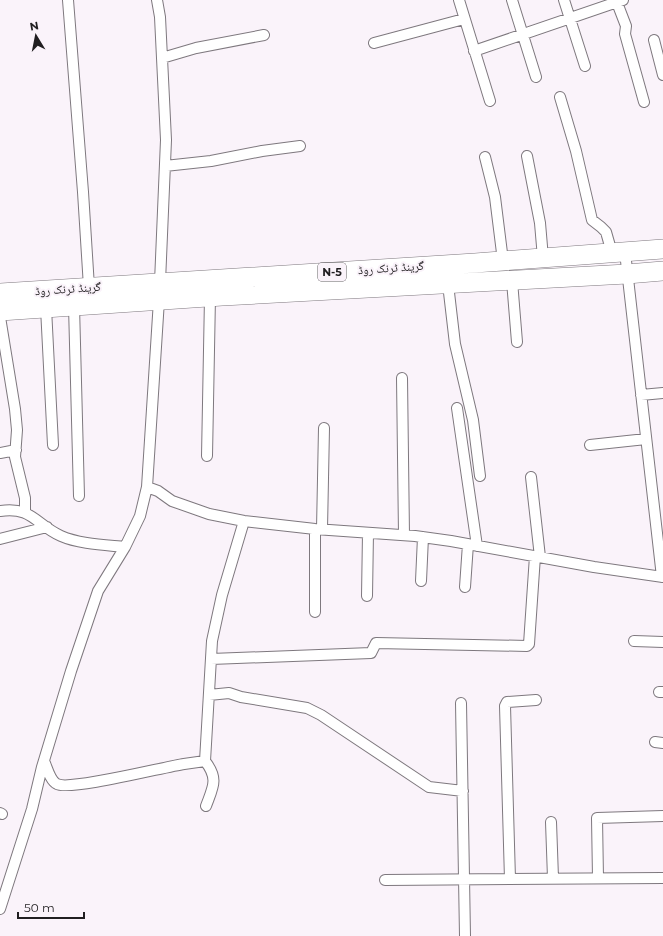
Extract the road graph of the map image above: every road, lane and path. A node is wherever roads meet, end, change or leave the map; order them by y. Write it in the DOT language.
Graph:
graph roads {
  1 [pos="68,0"];
  2 [pos="157,0"];
  3 [pos="459,0"];
  4 [pos="512,0"];
  5 [pos="564,0"];
  6 [pos="619,1"];
  7 [pos="570,17"];
  8 [pos="464,19"];
  9 [pos="264,35"];
  10 [pos="523,35"];
  11 [pos="654,40"];
  12 [pos="374,43"];
  13 [pos="474,51"];
  14 [pos="162,58"];
  15 [pos="585,66"];
  16 [pos="663,75"];
  17 [pos="536,77"];
  18 [pos="560,97"];
  19 [pos="490,101"];
  20 [pos="644,102"];
  21 [pos="300,146"];
  22 [pos="527,156"];
  23 [pos="485,157"];
  24 [pos="165,166"];
  25 [pos="663,249"];
  26 [pos="618,252"];
  27 [pos="543,258"];
  28 [pos="503,261"];
  29 [pos="663,271"];
  30 [pos="627,274"];
  31 [pos="512,280"];
  32 [pos="448,284"];
  33 [pos="89,287"];
  34 [pos="159,291"];
  35 [pos="0,293"];
  36 [pos="210,297"];
  37 [pos="74,306"];
  38 [pos="46,308"];
  39 [pos="0,311"];
  40 [pos="0,317"];
  41 [pos="2,336"];
  42 [pos="517,342"];
  43 [pos="402,378"];
  44 [pos="663,393"];
  45 [pos="641,394"];
  46 [pos="457,408"];
  47 [pos="324,428"];
  48 [pos="646,439"];
  49 [pos="53,445"];
  50 [pos="590,445"];
  51 [pos="16,450"];
  52 [pos="402,450"];
  53 [pos="0,453"];
  54 [pos="207,456"];
  55 [pos="480,476"];
  56 [pos="531,477"];
  57 [pos="147,487"];
  58 [pos="79,496"];
  59 [pos="0,511"];
  60 [pos="25,512"];
  61 [pos="244,521"];
  62 [pos="660,523"];
  63 [pos="47,527"];
  64 [pos="319,529"];
  65 [pos="368,533"];
  66 [pos="404,535"];
  67 [pos="422,537"];
  68 [pos="0,539"];
  69 [pos="473,545"];
  70 [pos="125,547"];
  71 [pos="538,557"];
  72 [pos="663,577"];
  73 [pos="421,581"];
  74 [pos="465,587"];
  75 [pos="367,596"];
  76 [pos="315,612"];
  77 [pos="634,641"];
  78 [pos="663,642"];
  79 [pos="211,659"];
  80 [pos="210,695"];
  81 [pos="536,700"];
  82 [pos="461,703"];
  83 [pos="44,761"];
  84 [pos="205,761"];
  85 [pos="463,791"];
  86 [pos="206,806"];
  87 [pos="663,816"];
  88 [pos="551,822"];
  89 [pos="553,878"];
  90 [pos="598,878"];
  91 [pos="663,878"];
  92 [pos="510,879"];
  93 [pos="385,880"];
  94 [pos="464,880"];
  95 [pos="0,909"];
  96 [pos="465,936"];
  1 -- 33 [label="street"];
  2 -- 14 [label="street"];
  3 -- 8 [label="street"];
  4 -- 10 [label="street"];
  5 -- 7 [label="street"];
  6 -- 7 [label="street"];
  6 -- 20 [label="street"];
  7 -- 10 [label="street"];
  7 -- 15 [label="street"];
  8 -- 12 [label="street"];
  8 -- 13 [label="street"];
  9 -- 14 [label="street"];
  10 -- 13 [label="street"];
  10 -- 17 [label="street"];
  11 -- 16 [label="street"];
  13 -- 19 [label="street"];
  14 -- 24 [label="street"];
  18 -- 26 [label="street"];
  21 -- 24 [label="street"];
  22 -- 27 [label="street"];
  23 -- 28 [label="street"];
  24 -- 34 [label="street"];
  25 -- 26 [label="highway, گرینڈ ٹرنک روڈ / N-5"];
  26 -- 27 [label="highway, گرینڈ ٹرنک روڈ / N-5"];
  26 -- 30 [label="street"];
  27 -- 28 [label="highway, گرینڈ ٹرنک روڈ / N-5"];
  28 -- 34 [label="highway, گرینڈ ٹرنک روڈ / N-5"];
  29 -- 30 [label="highway, گرینڈ ٹرنک روڈ / N-5"];
  30 -- 31 [label="highway, گرینڈ ٹرنک روڈ / N-5"];
  30 -- 45 [label="street"];
  31 -- 32 [label="highway, گرینڈ ٹرنک روڈ / N-5"];
  31 -- 42 [label="street"];
  32 -- 36 [label="highway, گرینڈ ٹرنک روڈ / N-5"];
  32 -- 55 [label="street"];
  33 -- 34 [label="highway, گرینڈ ٹرنک روڈ / N-5"];
  33 -- 35 [label="highway, گرینڈ ٹرنک روڈ / N-5"];
  34 -- 36 [label="highway, گرینڈ ٹرنک روڈ / N-5"];
  34 -- 37 [label="highway, گرینڈ ٹرنک روڈ / N-5"];
  34 -- 57 [label="street"];
  36 -- 54 [label="street"];
  37 -- 38 [label="highway, گرینڈ ٹرنک روڈ / N-5"];
  37 -- 58 [label="street"];
  38 -- 39 [label="highway, گرینڈ ٹرنک روڈ / N-5"];
  38 -- 49 [label="street"];
  40 -- 41 [label="street"];
  41 -- 51 [label="street"];
  43 -- 66 [label="street"];
  44 -- 45 [label="street"];
  45 -- 48 [label="street"];
  46 -- 69 [label="street"];
  47 -- 64 [label="street"];
  48 -- 50 [label="street"];
  48 -- 62 [label="street"];
  51 -- 53 [label="street"];
  51 -- 60 [label="street"];
  52 -- 66 [label="street"];
  56 -- 71 [label="street"];
  57 -- 61 [label="street"];
  57 -- 70 [label="street"];
  59 -- 60 [label="street"];
  60 -- 63 [label="street"];
  61 -- 64 [label="street"];
  61 -- 79 [label="street"];
  62 -- 72 [label="street"];
  63 -- 68 [label="street"];
  63 -- 70 [label="street"];
  64 -- 65 [label="street"];
  64 -- 76 [label="street"];
  65 -- 66 [label="street"];
  65 -- 75 [label="street"];
  66 -- 67 [label="street"];
  67 -- 69 [label="street"];
  67 -- 73 [label="street"];
  69 -- 71 [label="street"];
  69 -- 74 [label="street"];
  70 -- 83 [label="street"];
  71 -- 72 [label="street"];
  71 -- 79 [label="street"];
  77 -- 78 [label="street"];
  79 -- 80 [label="street"];
  80 -- 84 [label="street"];
  80 -- 85 [label="street"];
  81 -- 92 [label="street"];
  82 -- 85 [label="street"];
  83 -- 84 [label="street"];
  83 -- 95 [label="street"];
  84 -- 86 [label="street"];
  85 -- 94 [label="street"];
  87 -- 90 [label="street"];
  88 -- 89 [label="street"];
  89 -- 90 [label="street"];
  89 -- 92 [label="street"];
  90 -- 91 [label="street"];
  92 -- 94 [label="street"];
  93 -- 94 [label="street"];
  94 -- 96 [label="street"];
}
